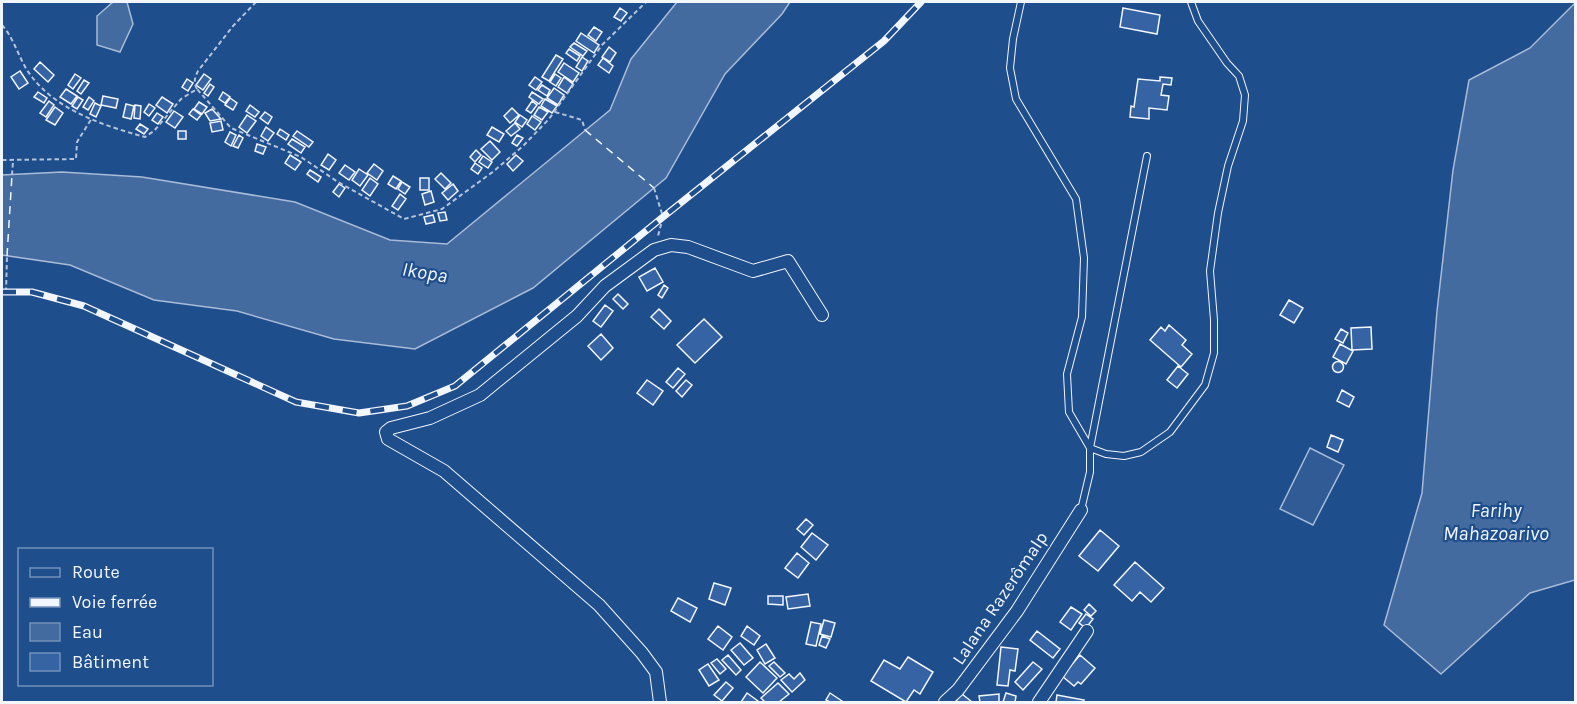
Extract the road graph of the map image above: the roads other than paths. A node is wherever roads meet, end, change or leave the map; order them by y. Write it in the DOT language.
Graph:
graph roads {
  1 [pos="1021,2"];
  2 [pos="1191,2"];
  3 [pos="1147,156"];
  4 [pos="822,315"];
  5 [pos="1090,448"];
  6 [pos="1081,510"];
  7 [pos="1088,631"];
  8 [pos="660,702"];
  9 [pos="945,702"];
  10 [pos="1039,702"];
  1 -- 5 [label="lane"];
  2 -- 5 [label="lane"];
  3 -- 5 [label="lane"];
  4 -- 8 [label="street"];
  5 -- 6 [label="lane"];
  6 -- 9 [label="street, Lalana Razerômalp"];
  7 -- 10 [label="street"];
}
